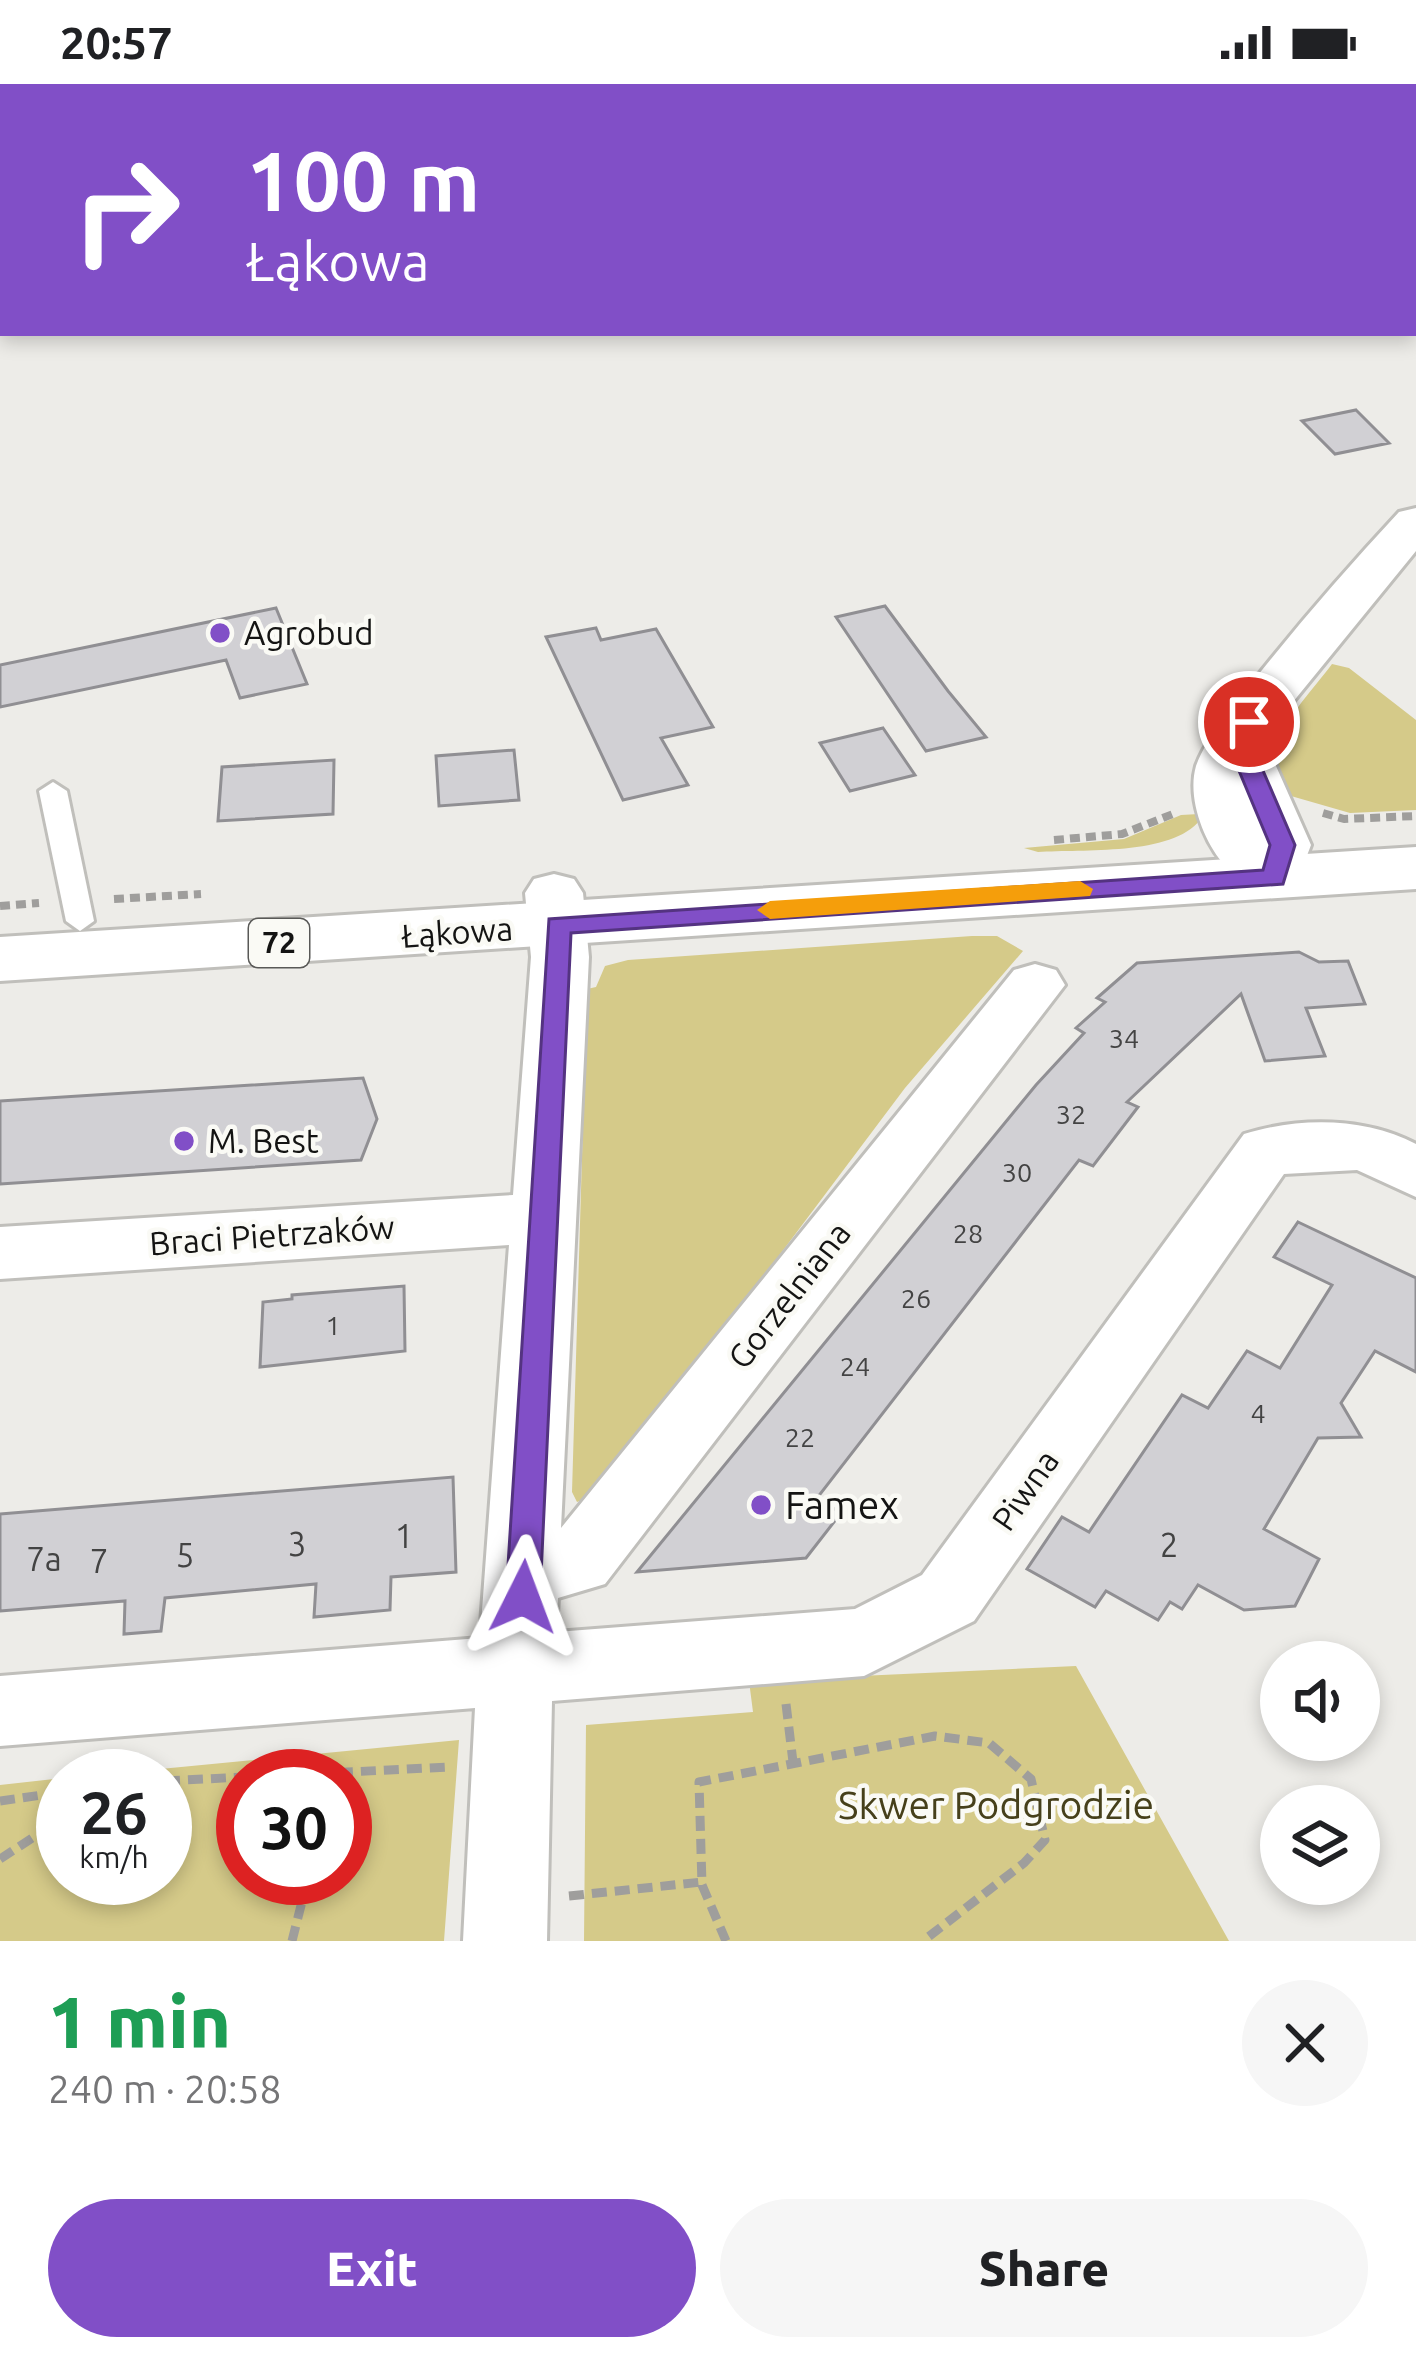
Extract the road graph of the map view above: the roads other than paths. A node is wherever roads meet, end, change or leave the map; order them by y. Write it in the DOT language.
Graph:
graph roads {
  1 [pos="1414,528"];
  2 [pos="53,791"];
  3 [pos="1257,835"];
  4 [pos="1416,838"];
  5 [pos="1416,868"];
  6 [pos="556,909"];
  7 [pos="78,911"];
  8 [pos="0,926"];
  9 [pos="0,959"];
  10 [pos="1035,986"];
  11 [pos="1416,1173"];
  12 [pos="544,1218"];
  13 [pos="0,1253"];
  14 [pos="524,1574"];
  15 [pos="518,1671"];
  16 [pos="0,1711"];
  17 [pos="505,1941"];
  1 -- 3 [label="street"];
  2 -- 7 [label="lane"];
  3 -- 4 [label="main road, Łąkowa / 72"];
  3 -- 5 [label="main road, Łąkowa / 72"];
  3 -- 6 [label="main road, Łąkowa / 72"];
  6 -- 7 [label="main road, Łąkowa / 72"];
  6 -- 9 [label="main road, Łąkowa / 72"];
  6 -- 12 [label="street"];
  7 -- 8 [label="main road, Łąkowa / 72"];
  10 -- 14 [label="street, Gorzelniana"];
  11 -- 15 [label="street, Piwna"];
  12 -- 13 [label="street, Braci Pietrzaków"];
  12 -- 14 [label="street"];
  14 -- 15 [label="street"];
  15 -- 16 [label="street"];
  15 -- 17 [label="street"];
}
